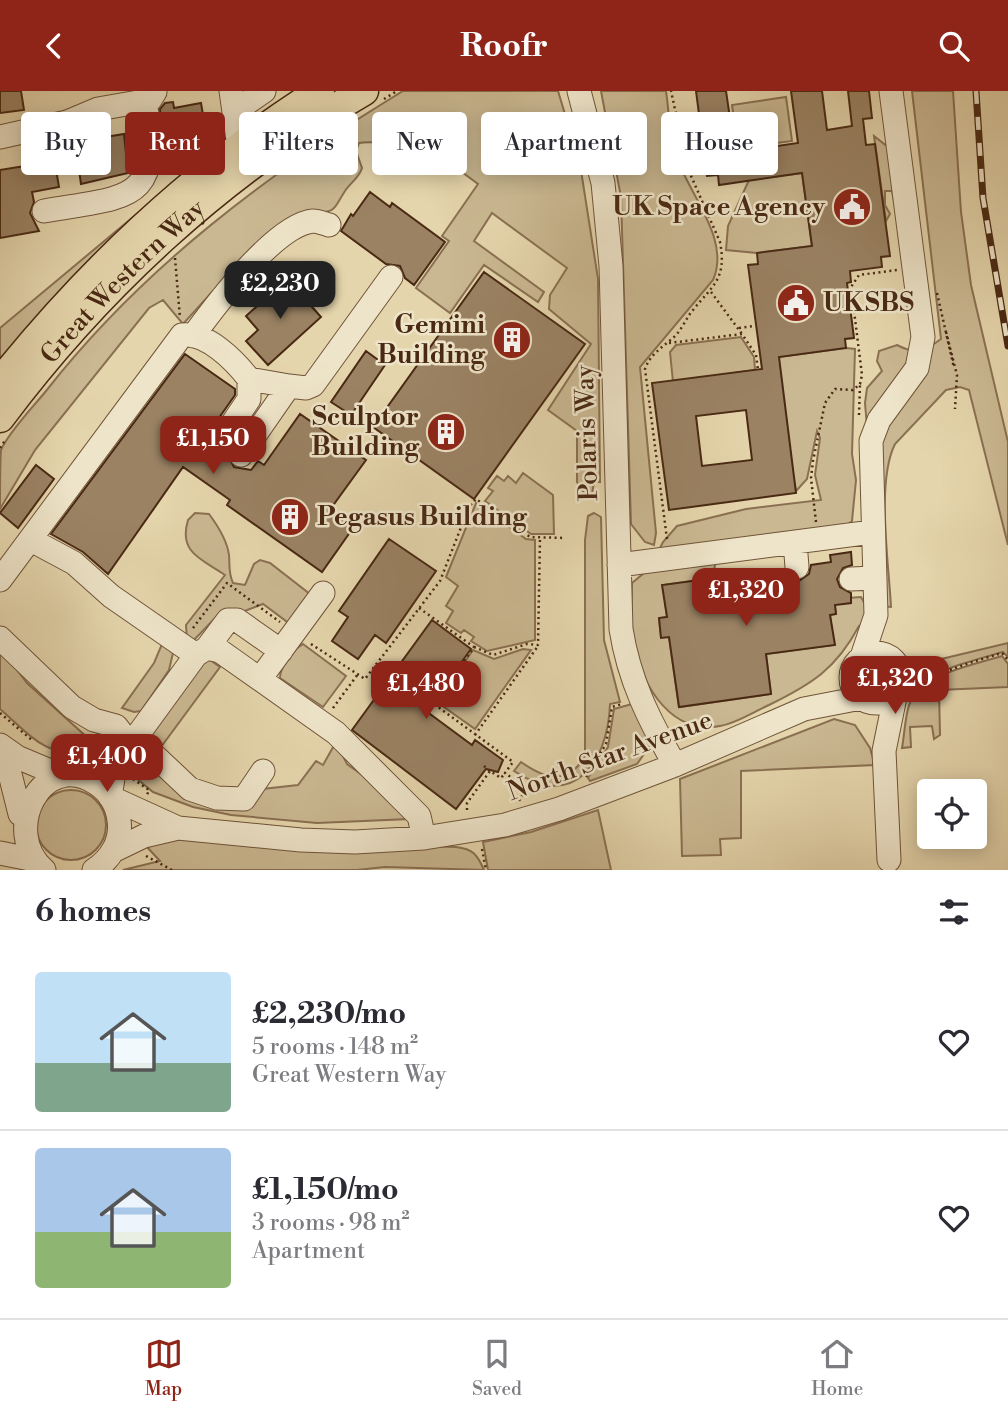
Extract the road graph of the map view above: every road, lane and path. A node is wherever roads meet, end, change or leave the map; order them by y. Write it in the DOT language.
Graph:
graph roads {
  1 [pos="264,91"];
  2 [pos="320,91"];
  3 [pos="397,91"];
  4 [pos="579,91"];
  5 [pos="671,91"];
  6 [pos="891,91"];
  7 [pos="150,96"];
  8 [pos="371,96"];
  9 [pos="235,118"];
  10 [pos="0,137"];
  11 [pos="44,211"];
  12 [pos="329,225"];
  13 [pos="176,251"];
  14 [pos="914,267"];
  15 [pos="391,277"];
  16 [pos="855,280"];
  17 [pos="861,284"];
  18 [pos="711,292"];
  19 [pos="940,296"];
  20 [pos="863,324"];
  21 [pos="856,325"];
  22 [pos="753,326"];
  23 [pos="738,328"];
  24 [pos="946,331"];
  25 [pos="742,334"];
  26 [pos="187,335"];
  27 [pos="666,344"];
  28 [pos="954,368"];
  29 [pos="758,370"];
  30 [pos="249,379"];
  31 [pos="0,382"];
  32 [pos="289,386"];
  33 [pos="955,409"];
  34 [pos="0,418"];
  35 [pos="222,439"];
  36 [pos="241,455"];
  37 [pos="872,532"];
  38 [pos="540,537"];
  39 [pos="818,539"];
  40 [pos="31,540"];
  41 [pos="795,542"];
  42 [pos="670,558"];
  43 [pos="619,565"];
  44 [pos="797,566"];
  45 [pos="874,578"];
  46 [pos="851,579"];
  47 [pos="0,580"];
  48 [pos="323,593"];
  49 [pos="419,608"];
  50 [pos="876,615"];
  51 [pos="0,638"];
  52 [pos="538,646"];
  53 [pos="474,647"];
  54 [pos="202,651"];
  55 [pos="281,651"];
  56 [pos="893,660"];
  57 [pos="1008,660"];
  58 [pos="857,665"];
  59 [pos="260,679"];
  60 [pos="905,691"];
  61 [pos="862,699"];
  62 [pos="626,703"];
  63 [pos="804,709"];
  64 [pos="475,734"];
  65 [pos="131,744"];
  66 [pos="2,747"];
  67 [pos="884,751"];
  68 [pos="675,765"];
  69 [pos="484,766"];
  70 [pos="115,767"];
  71 [pos="263,771"];
  72 [pos="490,771"];
  73 [pos="505,773"];
  74 [pos="73,777"];
  75 [pos="579,783"];
  76 [pos="526,788"];
  77 [pos="110,797"];
  78 [pos="539,801"];
  79 [pos="518,803"];
  80 [pos="528,804"];
  81 [pos="509,805"];
  82 [pos="468,814"];
  83 [pos="19,821"];
  84 [pos="178,828"];
  85 [pos="424,838"];
  86 [pos="480,841"];
  87 [pos="0,846"];
  88 [pos="0,853"];
  89 [pos="143,855"];
  90 [pos="101,864"];
  91 [pos="37,866"];
  92 [pos="889,867"];
  93 [pos="172,870"];
  94 [pos="486,870"];
  1 -- 9 [label="street"];
  2 -- 9 [label="main road, Great Western Way"];
  3 -- 8 [label="path"];
  4 -- 43 [label="street, Polaris Way"];
  5 -- 18 [label="path"];
  6 -- 14 [label="street"];
  7 -- 10 [label="street"];
  7 -- 11 [label="street"];
  8 -- 34 [label="main road, Great Western Way"];
  9 -- 31 [label="main road, Great Western Way"];
  12 -- 26 [label="street"];
  13 -- 26 [label="path"];
  14 -- 16 [label="path"];
  14 -- 37 [label="street"];
  15 -- 32 [label="street"];
  16 -- 17 [label="path"];
  16 -- 21 [label="path"];
  18 -- 23 [label="path"];
  18 -- 27 [label="path"];
  19 -- 24 [label="path"];
  20 -- 21 [label="path"];
  21 -- 39 [label="path"];
  22 -- 23 [label="path"];
  23 -- 25 [label="path"];
  24 -- 28 [label="path"];
  24 -- 33 [label="path"];
  25 -- 27 [label="path"];
  25 -- 29 [label="path"];
  26 -- 30 [label="street"];
  26 -- 40 [label="street"];
  27 -- 42 [label="path"];
  30 -- 32 [label="street"];
  30 -- 35 [label="street"];
  32 -- 36 [label="street"];
  37 -- 39 [label="street"];
  37 -- 45 [label="street"];
  38 -- 52 [label="path"];
  39 -- 41 [label="street"];
  40 -- 47 [label="street"];
  40 -- 54 [label="street"];
  41 -- 42 [label="street"];
  41 -- 44 [label="street"];
  42 -- 43 [label="street"];
  43 -- 68 [label="street, Polaris Way"];
  45 -- 46 [label="street"];
  45 -- 50 [label="street"];
  48 -- 55 [label="street"];
  49 -- 53 [label="path"];
  50 -- 56 [label="street"];
  50 -- 58 [label="street"];
  51 -- 65 [label="street"];
  52 -- 53 [label="path"];
  52 -- 64 [label="path"];
  53 -- 64 [label="path"];
  54 -- 55 [label="street"];
  54 -- 59 [label="street"];
  54 -- 65 [label="street"];
  55 -- 59 [label="street"];
  56 -- 58 [label="street"];
  56 -- 60 [label="street"];
  57 -- 60 [label="path"];
  58 -- 61 [label="street"];
  58 -- 63 [label="street, North Star Avenue"];
  59 -- 85 [label="street"];
  60 -- 61 [label="street, North Star Avenue"];
  60 -- 67 [label="street"];
  61 -- 63 [label="street, North Star Avenue"];
  61 -- 67 [label="street"];
  62 -- 75 [label="path"];
  63 -- 68 [label="street, North Star Avenue"];
  64 -- 73 [label="path"];
  65 -- 70 [label="street"];
  65 -- 71 [label="street"];
  66 -- 74 [label="street, North Star Avenue"];
  66 -- 83 [label="street, North Star Avenue"];
  67 -- 92 [label="street"];
  68 -- 85 [label="street, North Star Avenue"];
  69 -- 72 [label="path"];
  70 -- 74 [label="street"];
  70 -- 77 [label="street"];
  72 -- 73 [label="path"];
  72 -- 82 [label="path"];
  73 -- 76 [label="path"];
  74 -- 77 [label="street, North Star Avenue"];
  74 -- 83 [label="street"];
  76 -- 78 [label="path"];
  76 -- 79 [label="path"];
  77 -- 84 [label="street, North Star Avenue"];
  77 -- 90 [label="street, North Star Avenue"];
  79 -- 80 [label="path"];
  79 -- 81 [label="path"];
  83 -- 87 [label="street"];
  83 -- 91 [label="street, North Star Avenue"];
  84 -- 85 [label="street, North Star Avenue"];
  84 -- 90 [label="street, North Star Avenue"];
  86 -- 94 [label="path"];
  88 -- 91 [label="street"];
  89 -- 93 [label="path"];
}
